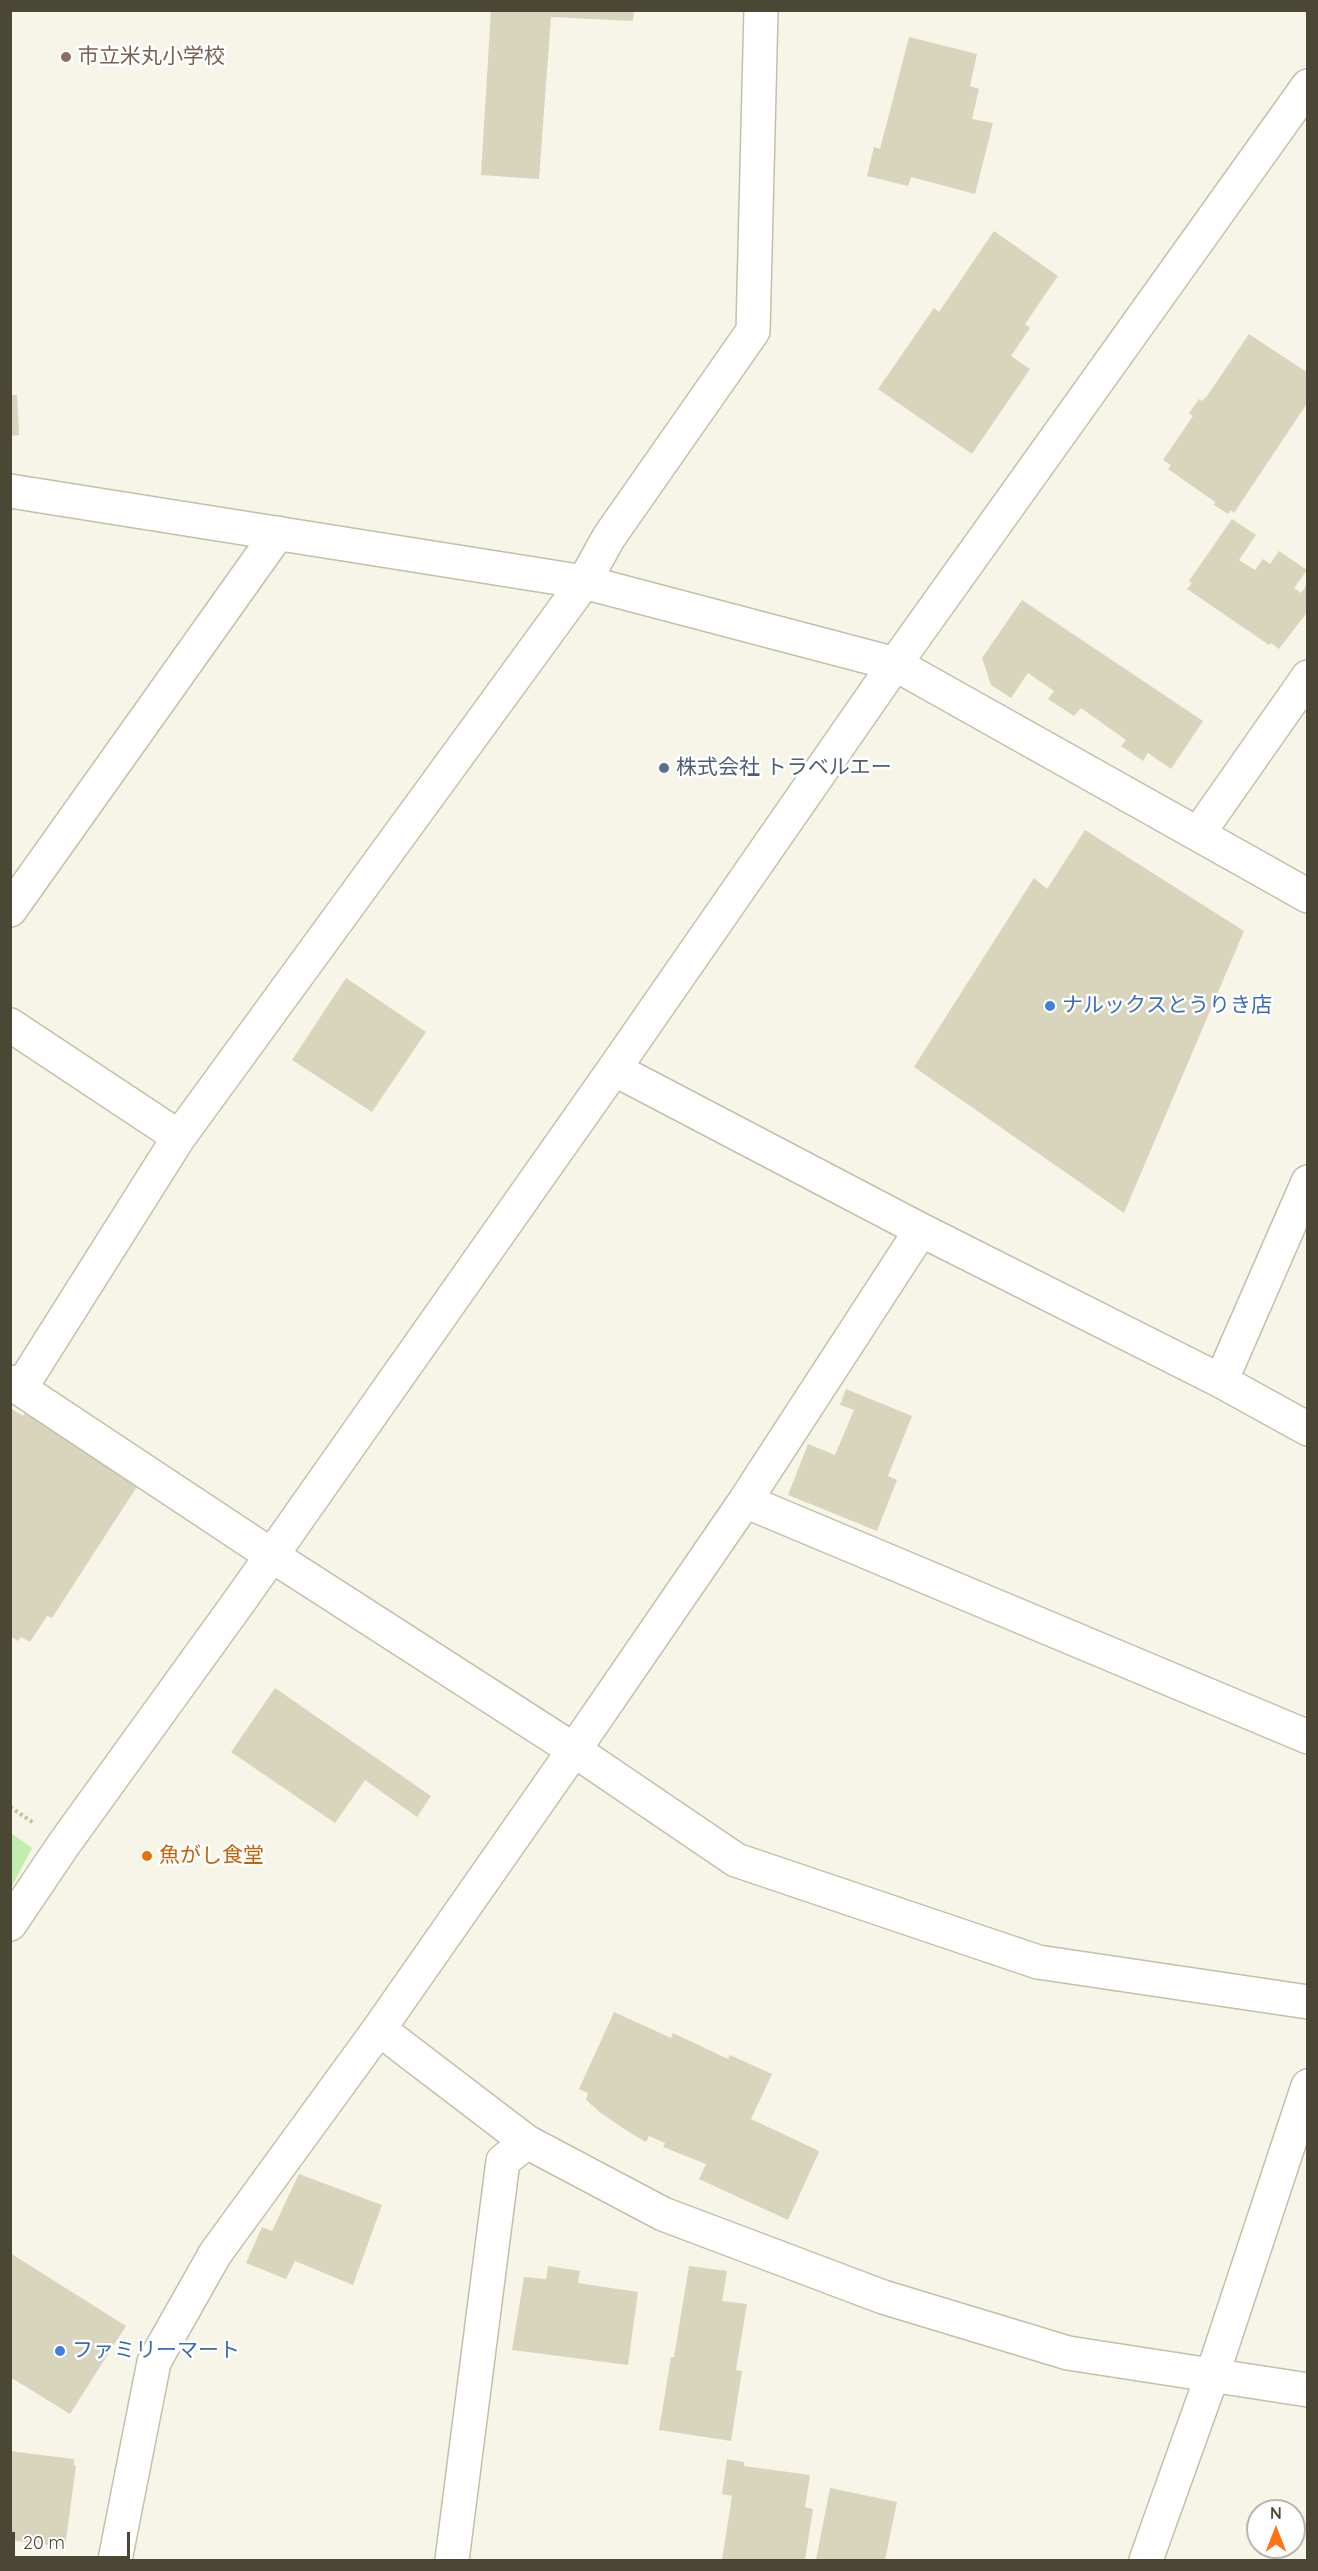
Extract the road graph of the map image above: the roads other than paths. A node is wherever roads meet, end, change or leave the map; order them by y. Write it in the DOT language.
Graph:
graph roads {
  1 [pos="761,10"];
  2 [pos="1308,86"];
  3 [pos="10,491"];
  4 [pos="278,533"];
  5 [pos="584,582"];
  6 [pos="894,664"];
  7 [pos="1308,677"];
  8 [pos="1198,834"];
  9 [pos="1308,896"];
  10 [pos="10,910"];
  11 [pos="10,1025"];
  12 [pos="614,1069"];
  13 [pos="179,1137"];
  14 [pos="1308,1182"];
  15 [pos="921,1230"];
  16 [pos="1221,1381"];
  17 [pos="15,1385"];
  18 [pos="1308,1429"];
  19 [pos="745,1501"];
  20 [pos="271,1555"];
  21 [pos="1308,1737"];
  22 [pos="574,1750"];
  23 [pos="10,1924"];
  24 [pos="1308,2002"];
  25 [pos="379,2028"];
  26 [pos="1308,2086"];
  27 [pos="527,2142"];
  28 [pos="1212,2376"];
  29 [pos="1308,2390"];
  30 [pos="116,2560"];
  31 [pos="452,2560"];
  32 [pos="1146,2560"];
  1 -- 5 [label="street"];
  2 -- 6 [label="street"];
  3 -- 4 [label="street"];
  4 -- 5 [label="street"];
  4 -- 10 [label="street"];
  5 -- 6 [label="street"];
  5 -- 13 [label="street"];
  6 -- 8 [label="street"];
  6 -- 12 [label="street"];
  7 -- 8 [label="street"];
  8 -- 9 [label="street"];
  11 -- 13 [label="street"];
  12 -- 15 [label="street"];
  12 -- 20 [label="street"];
  13 -- 17 [label="street"];
  14 -- 16 [label="street"];
  15 -- 16 [label="street"];
  15 -- 19 [label="street"];
  16 -- 18 [label="street"];
  17 -- 20 [label="street"];
  19 -- 21 [label="street"];
  19 -- 22 [label="street"];
  20 -- 22 [label="street"];
  20 -- 23 [label="street"];
  22 -- 24 [label="street"];
  22 -- 25 [label="street"];
  25 -- 27 [label="street"];
  25 -- 30 [label="street"];
  26 -- 28 [label="street"];
  27 -- 28 [label="street"];
  27 -- 31 [label="street"];
  28 -- 29 [label="street"];
  28 -- 32 [label="street"];
}
